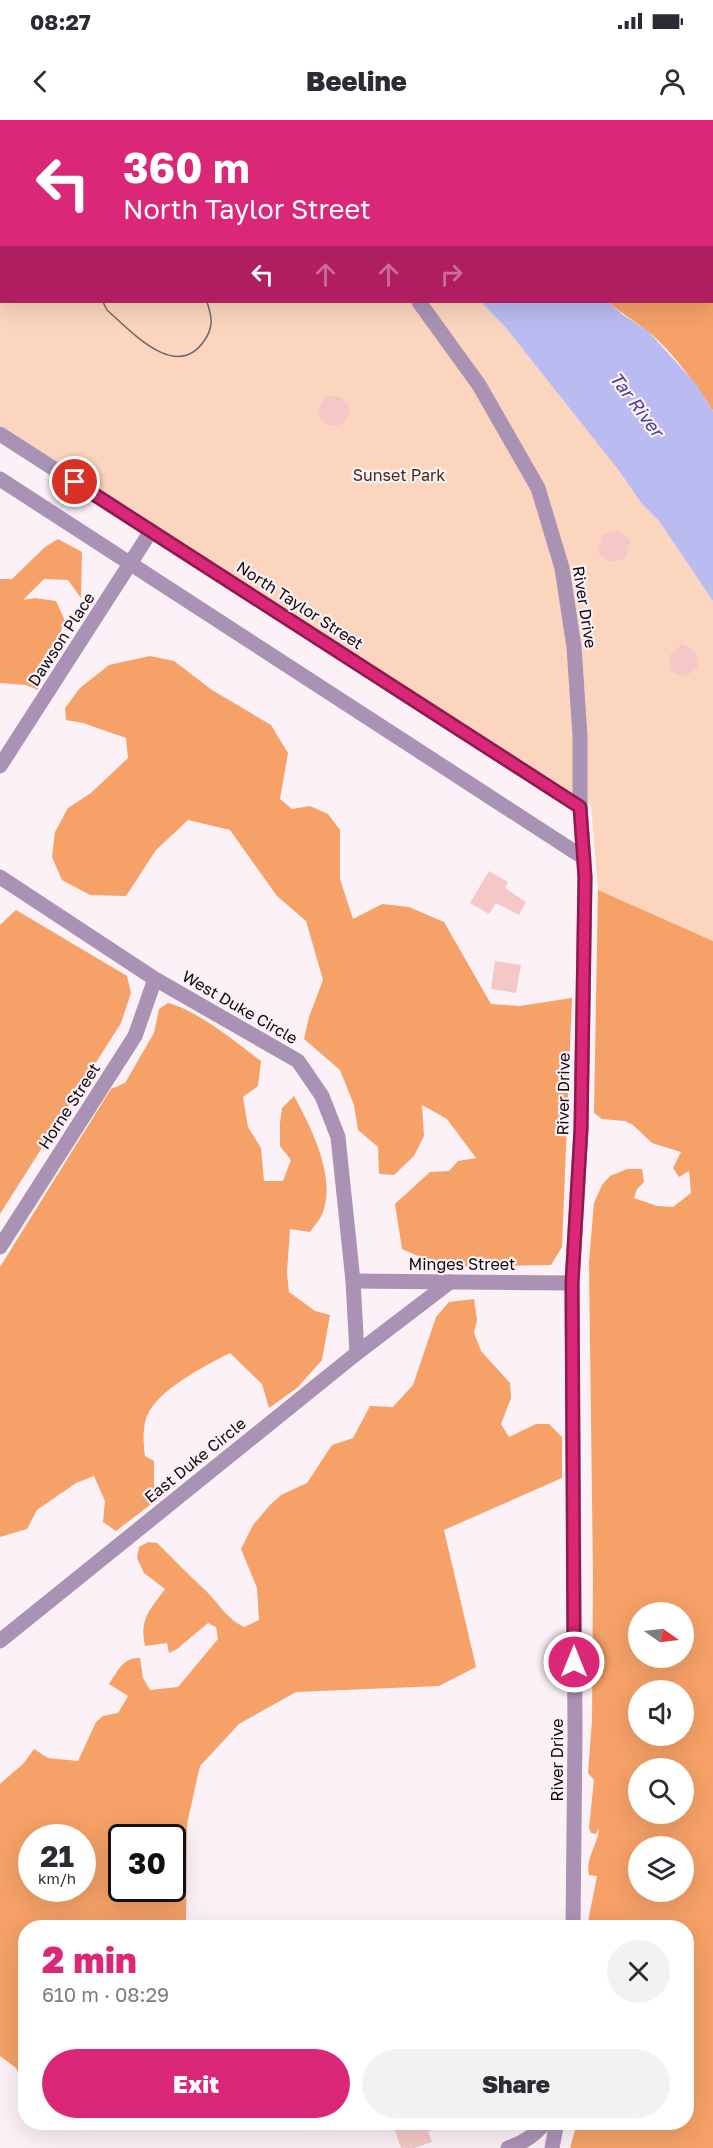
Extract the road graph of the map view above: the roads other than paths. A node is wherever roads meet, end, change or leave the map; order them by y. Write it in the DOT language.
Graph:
graph roads {
  1 [pos="420,303"];
  2 [pos="0,434"];
  3 [pos="0,479"];
  4 [pos="151,531"];
  5 [pos="132,564"];
  6 [pos="0,766"];
  7 [pos="580,807"];
  8 [pos="584,858"];
  9 [pos="0,878"];
  10 [pos="155,979"];
  11 [pos="0,1247"];
  12 [pos="353,1281"];
  13 [pos="450,1282"];
  14 [pos="572,1283"];
  15 [pos="357,1353"];
  16 [pos="0,1641"];
  17 [pos="573,1920"];
  18 [pos="538,2130"];
  19 [pos="555,2130"];
  20 [pos="508,2148"];
  21 [pos="552,2148"];
  1 -- 7 [label="street, River Drive"];
  2 -- 4 [label="street, North Taylor Street"];
  3 -- 5 [label="street"];
  4 -- 5 [label="street, Dawson Place"];
  4 -- 7 [label="street, North Taylor Street"];
  5 -- 6 [label="street, Dawson Place"];
  5 -- 8 [label="street"];
  7 -- 8 [label="street, River Drive"];
  8 -- 14 [label="street, River Drive"];
  9 -- 10 [label="street, West Duke Circle"];
  10 -- 11 [label="street, Horne Street"];
  10 -- 12 [label="street, West Duke Circle"];
  12 -- 13 [label="street, Minges Street"];
  12 -- 15 [label="street"];
  13 -- 14 [label="street, Minges Street"];
  13 -- 15 [label="street, East Duke Circle"];
  14 -- 17 [label="street, River Drive"];
  15 -- 16 [label="street, East Duke Circle"];
  18 -- 20 [label="street"];
  19 -- 21 [label="street"];
}
